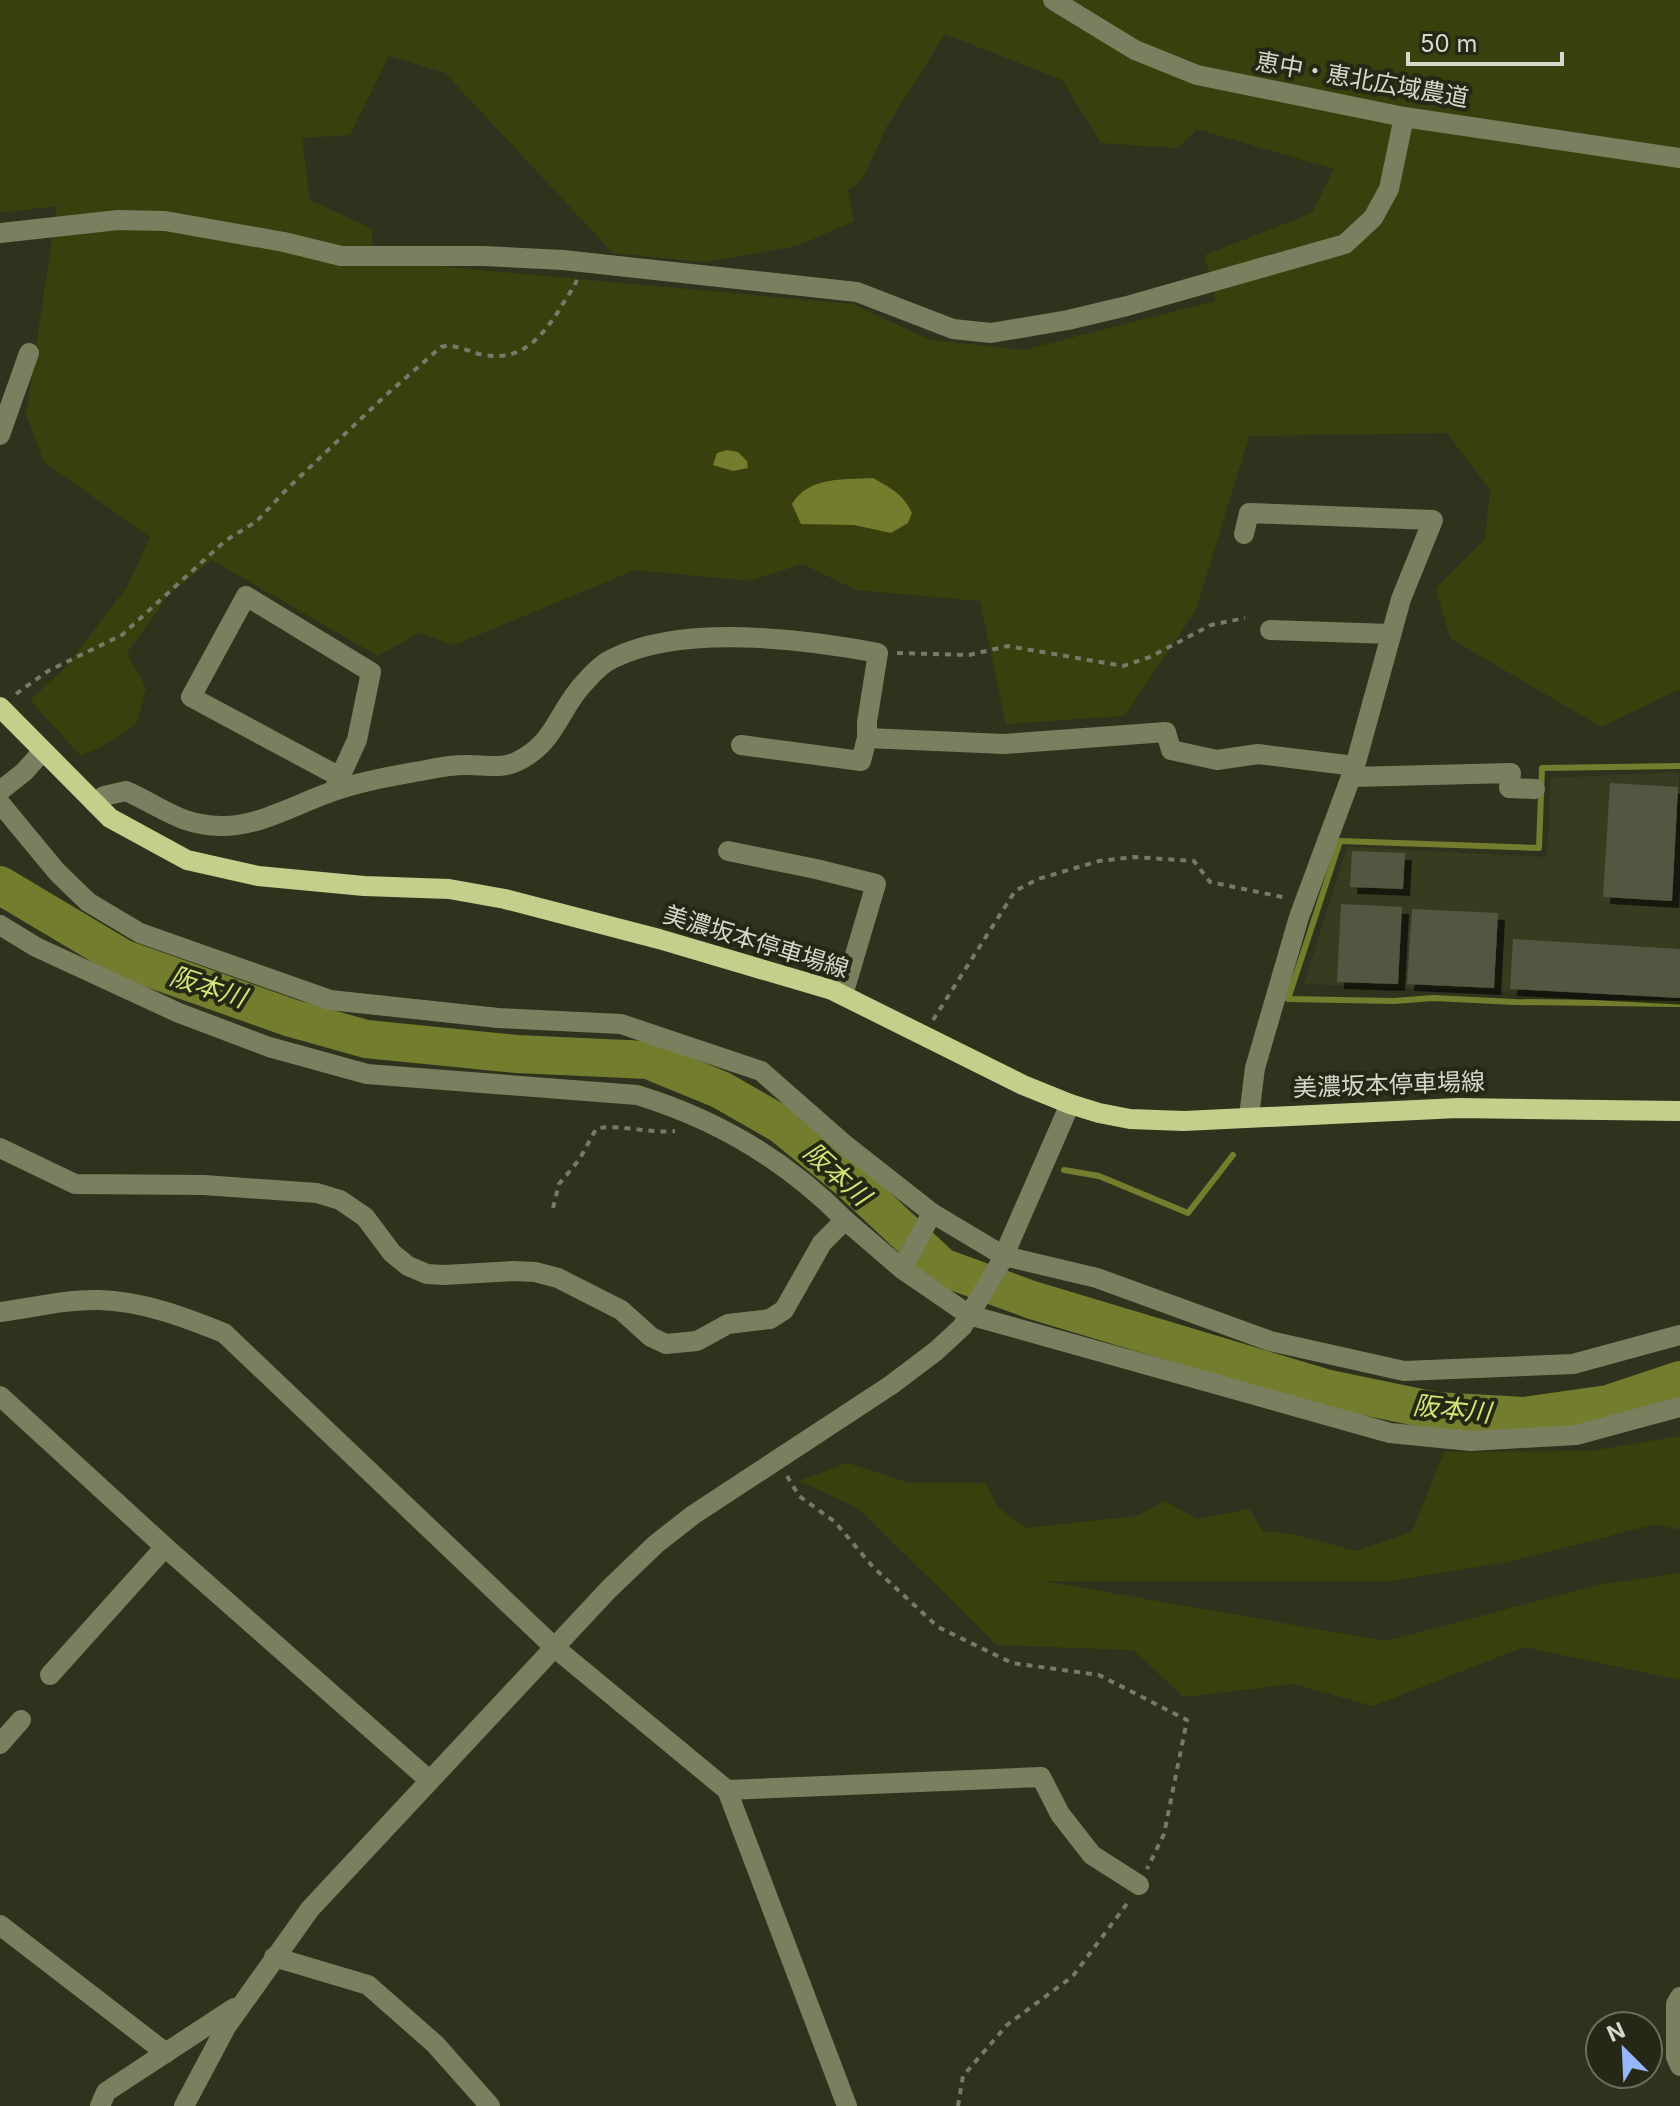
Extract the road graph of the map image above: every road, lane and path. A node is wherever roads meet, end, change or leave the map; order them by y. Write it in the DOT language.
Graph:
graph roads {
  1 [pos="1053,0"];
  2 [pos="1404,117"];
  3 [pos="1680,158"];
  4 [pos="0,233"];
  5 [pos="579,262"];
  6 [pos="29,353"];
  7 [pos="0,435"];
  8 [pos="1244,534"];
  9 [pos="1245,618"];
  10 [pos="1270,630"];
  11 [pos="1391,634"];
  12 [pos="878,653"];
  13 [pos="1,708"];
  14 [pos="867,738"];
  15 [pos="741,745"];
  16 [pos="42,752"];
  17 [pos="1353,772"];
  18 [pos="337,784"];
  19 [pos="1535,789"];
  20 [pos="0,791"];
  21 [pos="0,803"];
  22 [pos="95,803"];
  23 [pos="728,851"];
  24 [pos="1304,903"];
  25 [pos="0,925"];
  26 [pos="843,995"];
  27 [pos="925,1035"];
  28 [pos="1070,1104"];
  29 [pos="1680,1111"];
  30 [pos="1249,1116"];
  31 [pos="683,1130"];
  32 [pos="0,1148"];
  33 [pos="553,1208"];
  34 [pos="932,1213"];
  35 [pos="845,1220"];
  36 [pos="1002,1259"];
  37 [pos="902,1269"];
  38 [pos="973,1310"];
  39 [pos="0,1312"];
  40 [pos="1680,1335"];
  41 [pos="0,1396"];
  42 [pos="1680,1407"];
  43 [pos="165,1547"];
  44 [pos="554,1647"];
  45 [pos="50,1675"];
  46 [pos="21,1720"];
  47 [pos="0,1744"];
  48 [pos="429,1780"];
  49 [pos="727,1790"];
  50 [pos="1139,1885"];
  51 [pos="0,1925"];
  52 [pos="274,1957"];
  53 [pos="1680,1997"];
  54 [pos="242,2003"];
  55 [pos="166,2053"];
  56 [pos="1680,2066"];
  57 [pos="100,2106"];
  58 [pos="184,2106"];
  59 [pos="490,2106"];
  60 [pos="847,2106"];
  1 -- 2 [label="street, 恵中・恵北広域農道"];
  2 -- 3 [label="street, 恵中・恵北広域農道"];
  2 -- 5 [label="street"];
  4 -- 5 [label="street"];
  5 -- 13 [label="path"];
  6 -- 7 [label="street"];
  8 -- 11 [label="street"];
  9 -- 12 [label="path"];
  10 -- 11 [label="street"];
  11 -- 17 [label="street"];
  12 -- 14 [label="street"];
  12 -- 18 [label="street"];
  13 -- 16 [label="main road, 美濃坂本停車場線"];
  14 -- 15 [label="street"];
  14 -- 17 [label="street"];
  16 -- 20 [label="street"];
  16 -- 22 [label="main road, 美濃坂本停車場線"];
  17 -- 19 [label="street"];
  17 -- 24 [label="street"];
  18 -- 18 [label="street"];
  18 -- 22 [label="street"];
  21 -- 34 [label="street"];
  22 -- 26 [label="main road, 美濃坂本停車場線"];
  23 -- 26 [label="street"];
  24 -- 27 [label="path"];
  24 -- 30 [label="street"];
  25 -- 35 [label="street"];
  26 -- 27 [label="main road, 美濃坂本停車場線"];
  27 -- 28 [label="main road, 美濃坂本停車場線"];
  28 -- 30 [label="main road, 美濃坂本停車場線"];
  28 -- 36 [label="street"];
  29 -- 30 [label="main road, 美濃坂本停車場線"];
  31 -- 33 [label="path"];
  32 -- 35 [label="street"];
  34 -- 36 [label="street"];
  34 -- 37 [label="street"];
  35 -- 37 [label="street"];
  36 -- 38 [label="street"];
  36 -- 40 [label="street"];
  37 -- 38 [label="street"];
  38 -- 42 [label="street"];
  38 -- 44 [label="street"];
  39 -- 44 [label="street"];
  41 -- 43 [label="street"];
  43 -- 45 [label="street"];
  43 -- 48 [label="street"];
  44 -- 48 [label="street"];
  44 -- 49 [label="street"];
  46 -- 47 [label="street"];
  48 -- 52 [label="street"];
  49 -- 50 [label="street"];
  49 -- 60 [label="street"];
  51 -- 55 [label="street"];
  52 -- 54 [label="street"];
  52 -- 59 [label="street"];
  53 -- 56 [label="street"];
  54 -- 55 [label="street"];
  54 -- 58 [label="street"];
  55 -- 57 [label="street"];
}
